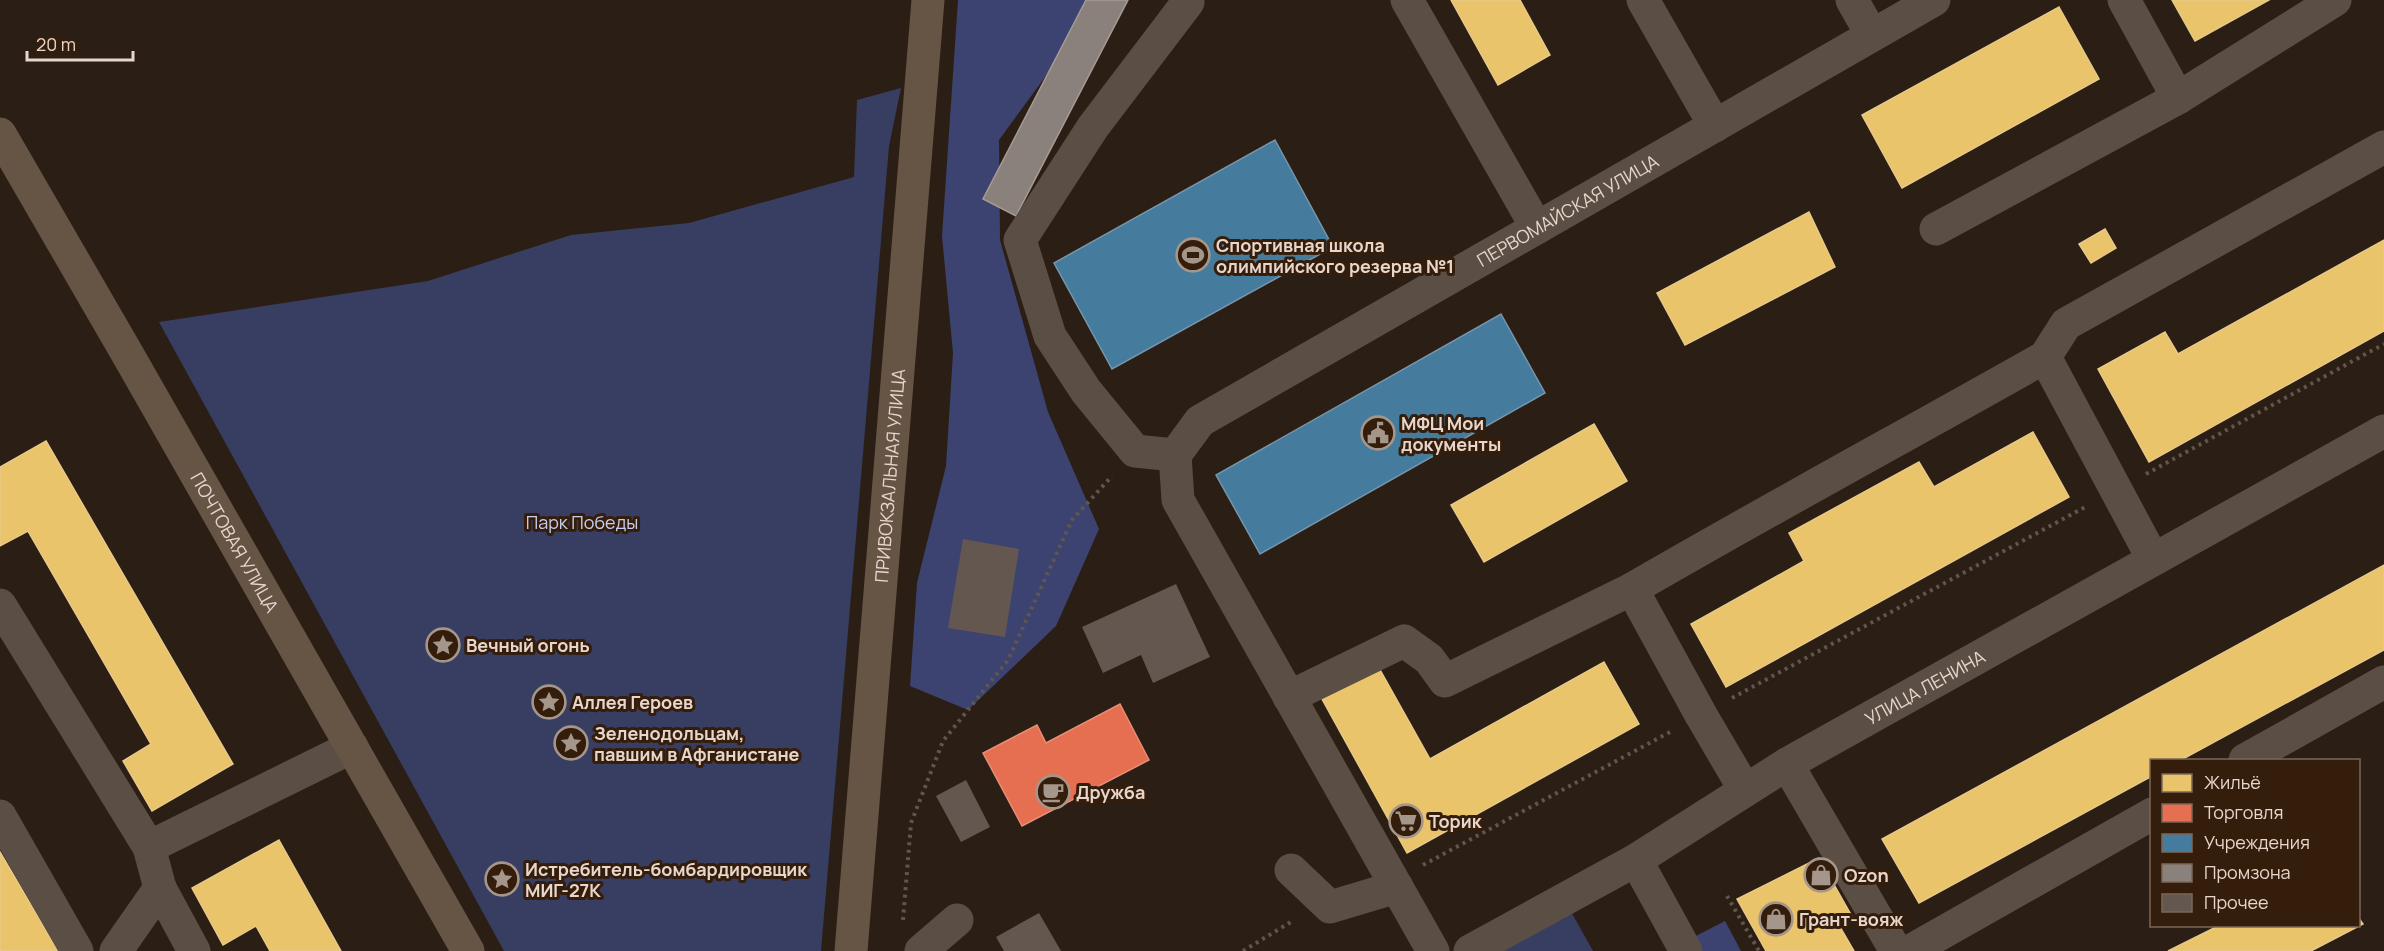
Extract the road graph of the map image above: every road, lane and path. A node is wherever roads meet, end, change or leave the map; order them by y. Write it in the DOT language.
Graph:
graph roads {
  1 [pos="928,0"];
  2 [pos="1407,0"];
  3 [pos="1643,0"];
  4 [pos="1852,0"];
  5 [pos="1934,0"];
  6 [pos="2124,0"];
  7 [pos="2335,0"];
  8 [pos="1188,2"];
  9 [pos="1872,35"];
  10 [pos="2178,98"];
  11 [pos="1714,126"];
  12 [pos="0,134"];
  13 [pos="2384,147"];
  14 [pos="1537,228"];
  15 [pos="1936,229"];
  16 [pos="2384,344"];
  17 [pos="2045,357"];
  18 [pos="2384,431"];
  19 [pos="1135,451"];
  20 [pos="1175,455"];
  21 [pos="2116,490"];
  22 [pos="2153,559"];
  23 [pos="1632,590"];
  24 [pos="0,605"];
  25 [pos="2384,682"];
  26 [pos="1289,697"];
  27 [pos="1701,715"];
  28 [pos="352,747"];
  29 [pos="2248,759"];
  30 [pos="1786,764"];
  31 [pos="1745,790"];
  32 [pos="2150,815"];
  33 [pos="0,816"];
  34 [pos="149,847"];
  35 [pos="1636,860"];
  36 [pos="1422,865"];
  37 [pos="1291,870"];
  38 [pos="1397,887"];
  39 [pos="160,888"];
  40 [pos="1727,896"];
  41 [pos="957,920"];
  42 [pos="912,939"];
  43 [pos="77,951"];
  44 [pos="116,951"];
  45 [pos="194,951"];
  46 [pos="468,951"];
  47 [pos="851,951"];
  48 [pos="1433,951"];
  49 [pos="1470,951"];
  50 [pos="1686,951"];
  51 [pos="1759,951"];
  52 [pos="1896,951"];
  53 [pos="1910,951"];
  1 -- 47 [label="main road, ПРИВОКЗАЛЬНАЯ УЛИЦА"];
  2 -- 14 [label="street"];
  3 -- 11 [label="street"];
  4 -- 9 [label="street"];
  5 -- 9 [label="street, ПЕРВОМАЙСКАЯ УЛИЦА"];
  6 -- 10 [label="street"];
  7 -- 10 [label="street"];
  8 -- 19 [label="street"];
  9 -- 11 [label="street, ПЕРВОМАЙСКАЯ УЛИЦА"];
  10 -- 15 [label="street"];
  11 -- 14 [label="street, ПЕРВОМАЙСКАЯ УЛИЦА"];
  12 -- 28 [label="main road, ПОЧТОВАЯ УЛИЦА"];
  13 -- 17 [label="street"];
  14 -- 20 [label="street, ПЕРВОМАЙСКАЯ УЛИЦА"];
  16 -- 21 [label="path"];
  17 -- 21 [label="street"];
  17 -- 23 [label="street"];
  18 -- 22 [label="street, УЛИЦА ЛЕНИНА"];
  19 -- 20 [label="street"];
  19 -- 42 [label="path"];
  20 -- 26 [label="street"];
  21 -- 22 [label="street"];
  21 -- 27 [label="path"];
  22 -- 30 [label="street, УЛИЦА ЛЕНИНА"];
  23 -- 26 [label="street"];
  23 -- 27 [label="street"];
  24 -- 34 [label="street"];
  25 -- 29 [label="street"];
  26 -- 38 [label="street"];
  27 -- 31 [label="street"];
  27 -- 36 [label="path"];
  28 -- 34 [label="street"];
  28 -- 46 [label="main road, ПОЧТОВАЯ УЛИЦА"];
  30 -- 31 [label="street, УЛИЦА ЛЕНИНА"];
  30 -- 52 [label="street"];
  31 -- 35 [label="street, УЛИЦА ЛЕНИНА"];
  32 -- 53 [label="street"];
  33 -- 43 [label="street"];
  34 -- 39 [label="street"];
  35 -- 49 [label="street, УЛИЦА ЛЕНИНА"];
  35 -- 50 [label="street"];
  37 -- 38 [label="street"];
  38 -- 48 [label="street"];
  39 -- 44 [label="street"];
  39 -- 45 [label="street"];
  40 -- 51 [label="path"];
  41 -- 42 [label="street"];
}
